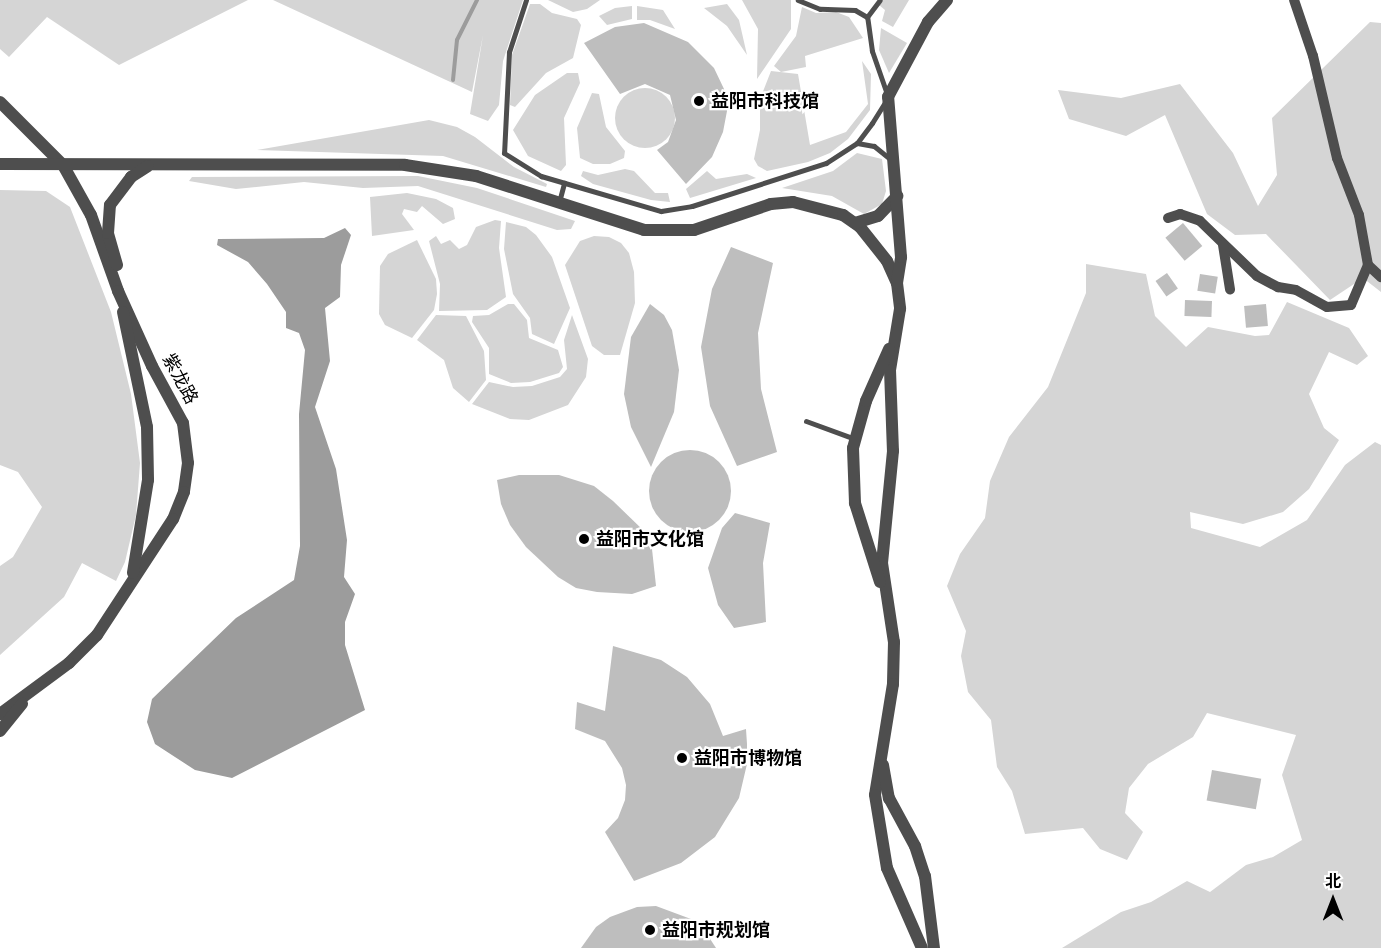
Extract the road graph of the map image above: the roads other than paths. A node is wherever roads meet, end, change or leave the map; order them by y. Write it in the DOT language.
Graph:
graph roads {
  1 [pos="526,0"];
  2 [pos="798,0"];
  3 [pos="880,0"];
  4 [pos="947,0"];
  5 [pos="1294,0"];
  6 [pos="867,17"];
  7 [pos="888,97"];
  8 [pos="0,102"];
  9 [pos="856,143"];
  10 [pos="892,161"];
  11 [pos="0,164"];
  12 [pos="63,165"];
  13 [pos="151,165"];
  14 [pos="564,183"];
  15 [pos="897,196"];
  16 [pos="558,204"];
  17 [pos="1168,218"];
  18 [pos="855,223"];
  19 [pos="1222,245"];
  20 [pos="1368,265"];
  21 [pos="1381,277"];
  22 [pos="897,283"];
  23 [pos="1230,289"];
  24 [pos="118,291"];
  25 [pos="135,327"];
  26 [pos="895,341"];
  27 [pos="806,421"];
  28 [pos="855,439"];
  29 [pos="131,582"];
  30 [pos="886,594"];
  31 [pos="29,696"];
  32 [pos="0,714"];
  33 [pos="0,731"];
  34 [pos="881,749"];
  35 [pos="922,948"];
  36 [pos="934,948"];
  1 -- 14 [label="lane"];
  2 -- 6 [label="lane"];
  3 -- 6 [label="lane"];
  4 -- 7 [label="street"];
  5 -- 20 [label="street"];
  6 -- 7 [label="lane"];
  7 -- 9 [label="lane"];
  7 -- 10 [label="street"];
  8 -- 12 [label="street, 紫龙路"];
  9 -- 10 [label="lane"];
  9 -- 14 [label="lane"];
  10 -- 15 [label="street"];
  11 -- 12 [label="street"];
  12 -- 13 [label="street"];
  12 -- 24 [label="street, 紫龙路"];
  13 -- 16 [label="street"];
  13 -- 25 [label="street"];
  14 -- 16 [label="lane"];
  15 -- 18 [label="street"];
  15 -- 22 [label="street"];
  16 -- 18 [label="street"];
  17 -- 19 [label="street"];
  18 -- 22 [label="street"];
  19 -- 20 [label="street"];
  19 -- 23 [label="street"];
  20 -- 21 [label="street"];
  22 -- 26 [label="street"];
  24 -- 25 [label="street, 紫龙路"];
  24 -- 29 [label="street, 紫龙路"];
  25 -- 29 [label="street, 紫龙路"];
  26 -- 28 [label="street"];
  26 -- 30 [label="street"];
  27 -- 28 [label="lane"];
  28 -- 30 [label="street"];
  29 -- 31 [label="street, 紫龙路"];
  30 -- 34 [label="street"];
  31 -- 32 [label="street, 紫龙路"];
  31 -- 33 [label="street, 紫龙路"];
  34 -- 35 [label="street"];
  34 -- 36 [label="street"];
}
